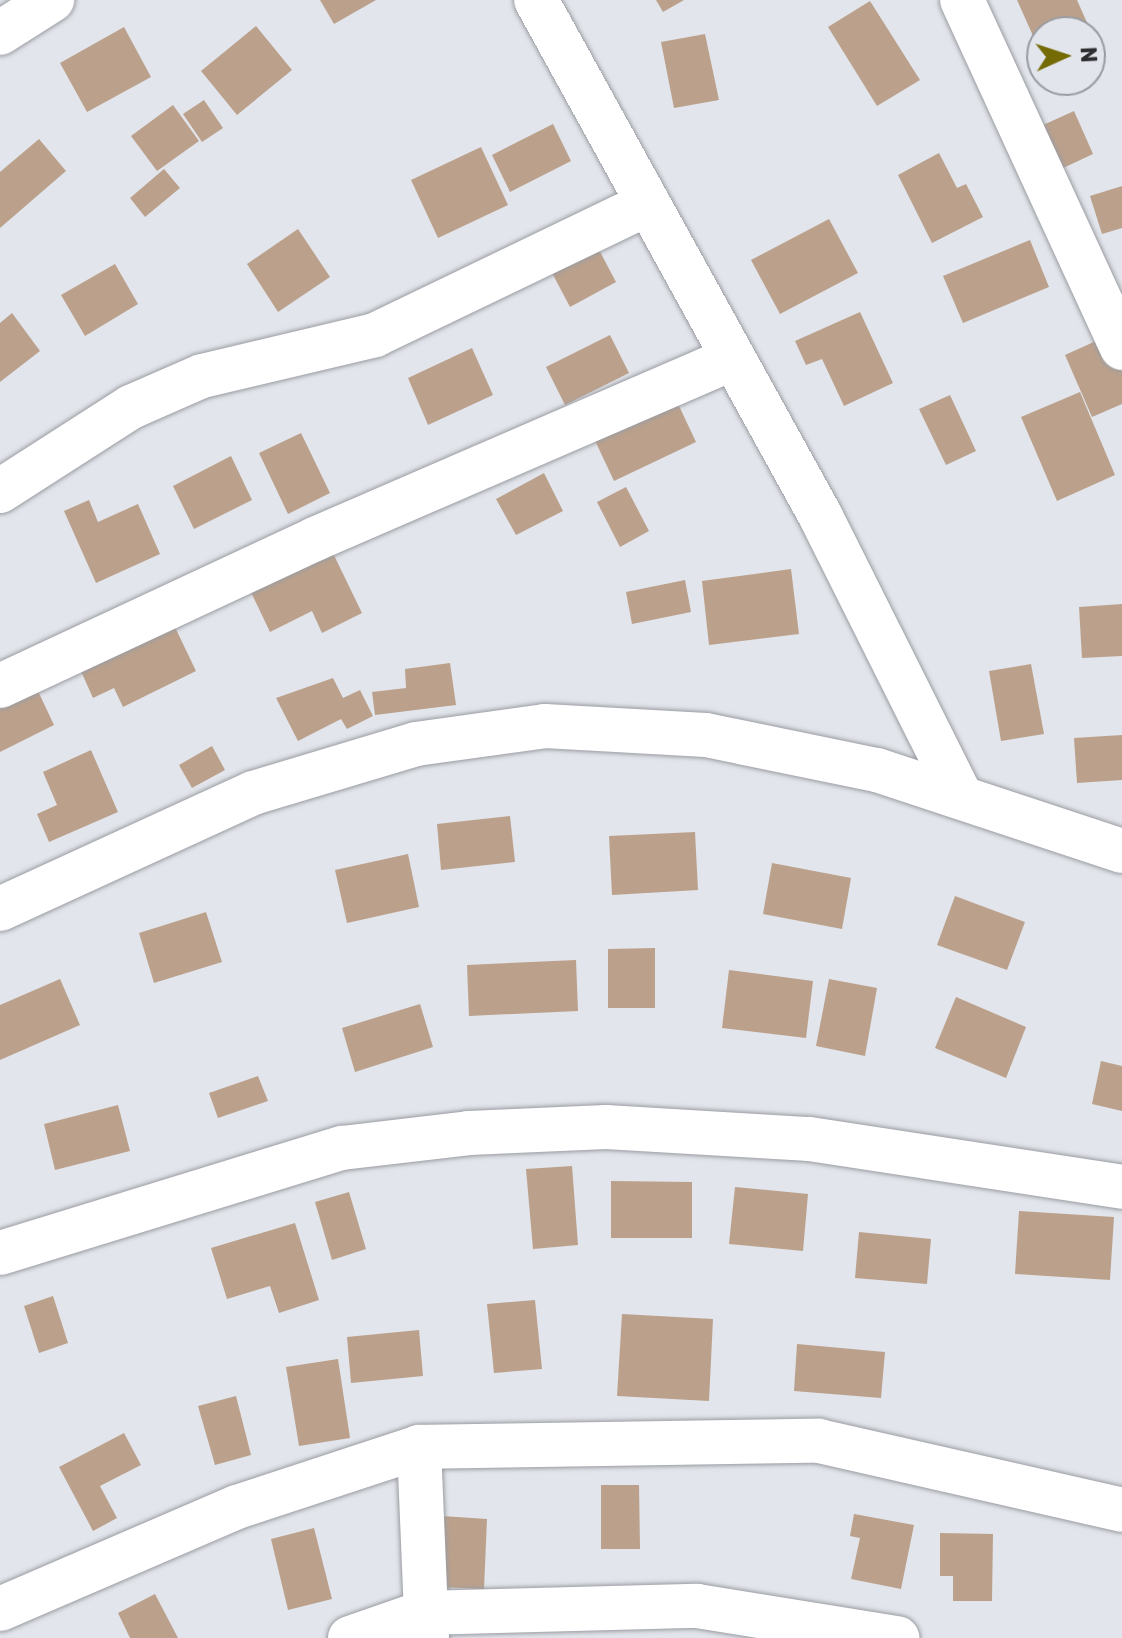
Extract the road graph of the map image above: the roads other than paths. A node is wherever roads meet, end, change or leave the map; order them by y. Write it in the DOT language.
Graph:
graph roads {
  1 [pos="52,0"];
  2 [pos="536,0"];
  3 [pos="962,0"];
  4 [pos="0,33"];
  5 [pos="645,205"];
  6 [pos="1122,348"];
  7 [pos="730,359"];
  8 [pos="0,491"];
  9 [pos="0,686"];
  10 [pos="960,795"];
  11 [pos="1122,851"];
  12 [pos="0,909"];
  13 [pos="1122,1187"];
  14 [pos="0,1253"];
  15 [pos="419,1447"];
  16 [pos="1122,1510"];
  17 [pos="0,1609"];
  18 [pos="424,1626"];
  19 [pos="350,1638"];
  20 [pos="897,1638"];
  1 -- 4 [label="street"];
  2 -- 5 [label="street"];
  3 -- 6 [label="street"];
  5 -- 7 [label="street"];
  5 -- 8 [label="street"];
  7 -- 9 [label="street"];
  7 -- 10 [label="street"];
  10 -- 11 [label="street"];
  10 -- 12 [label="street"];
  13 -- 14 [label="street"];
  15 -- 16 [label="street"];
  15 -- 17 [label="street"];
  15 -- 18 [label="street"];
  18 -- 19 [label="street"];
  18 -- 20 [label="street"];
}
